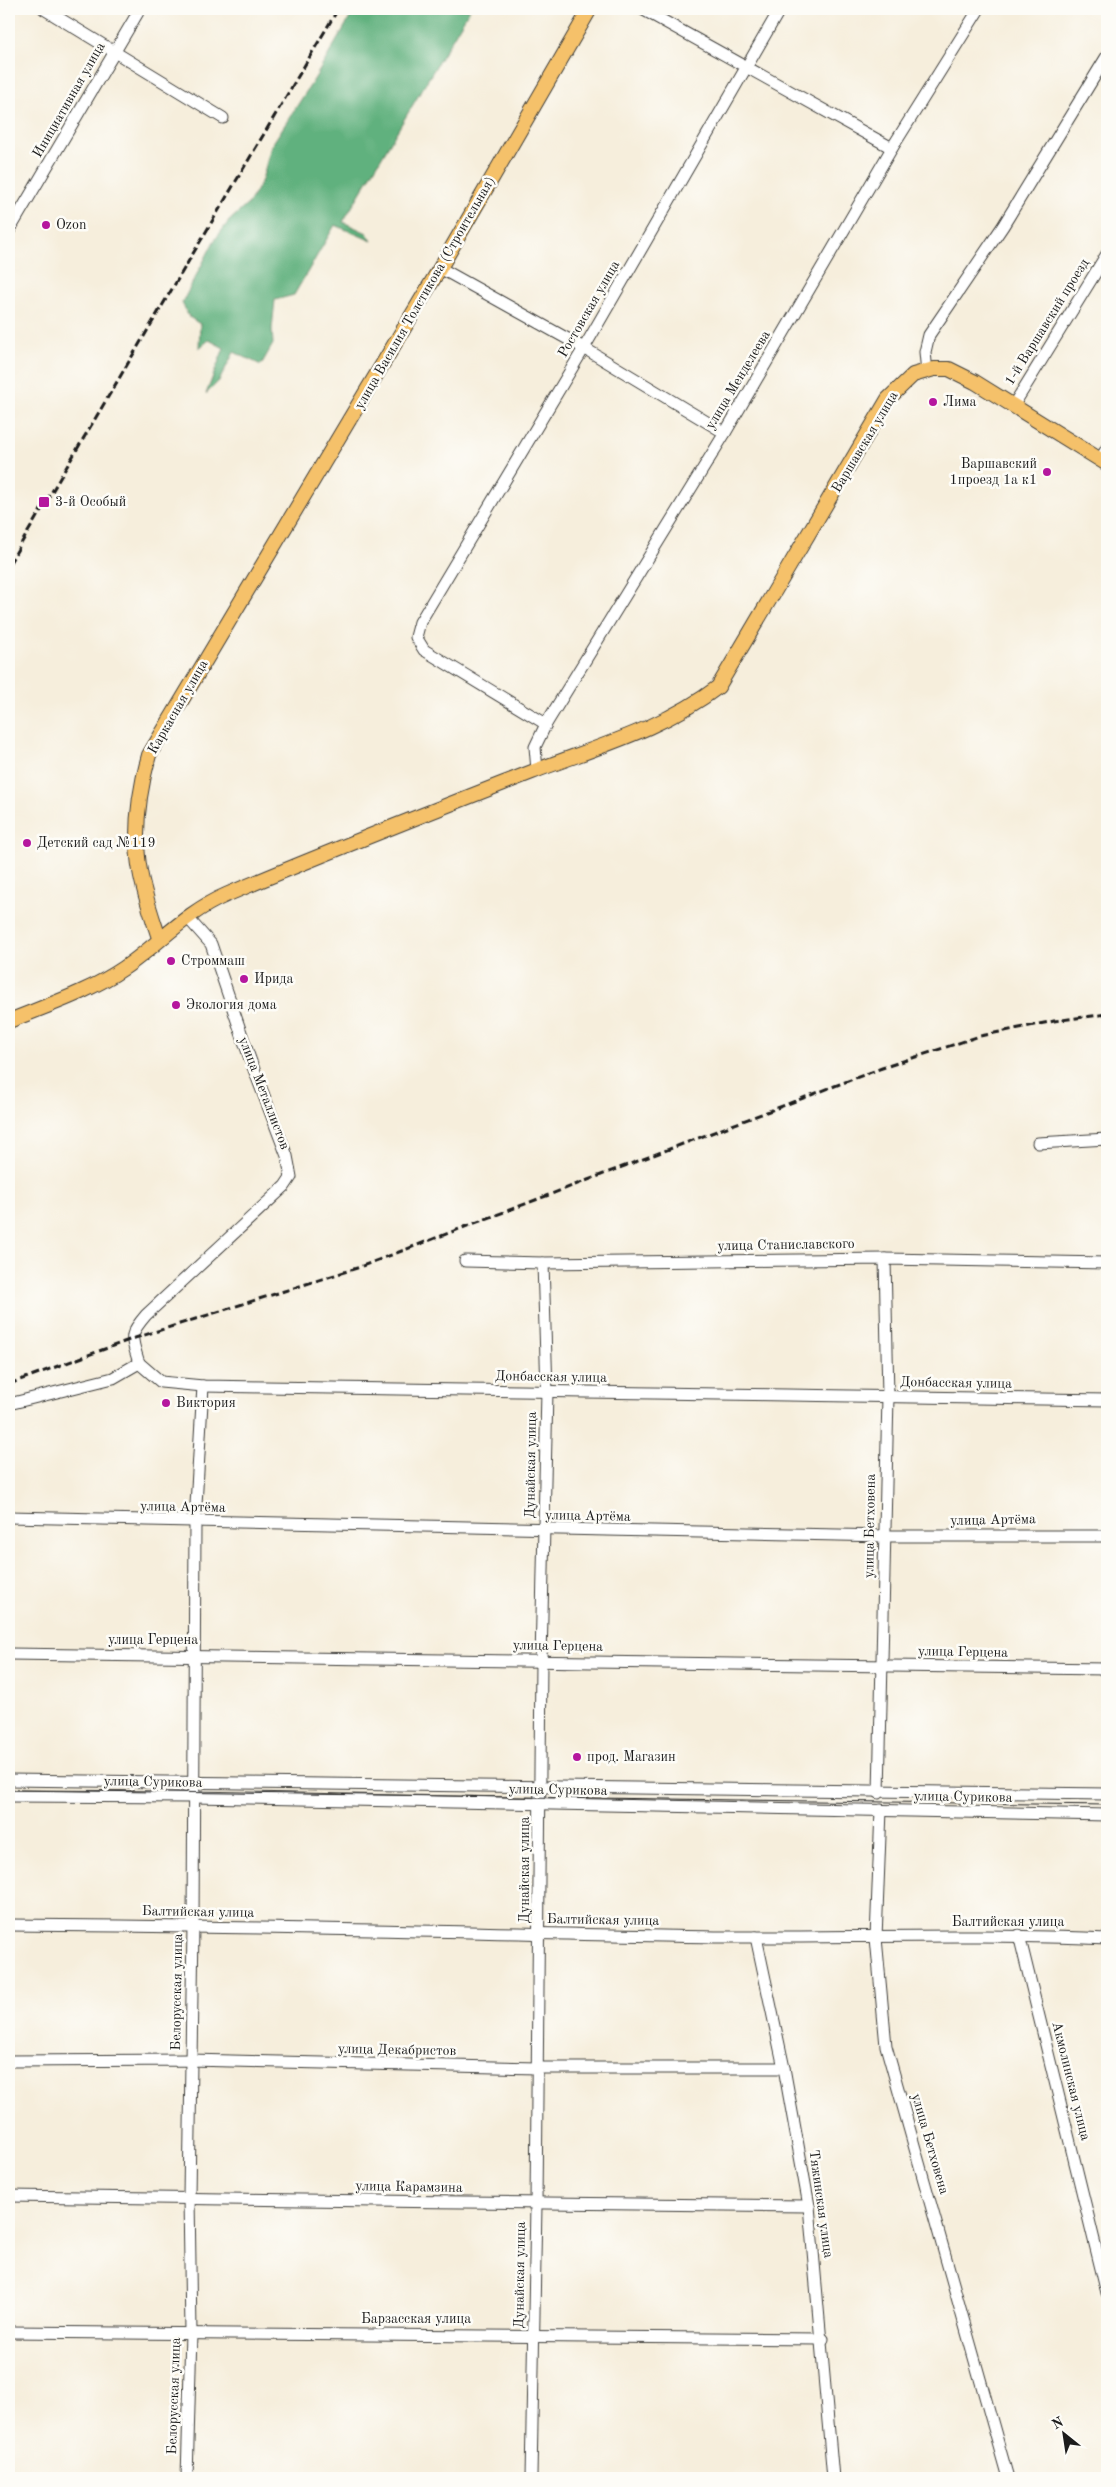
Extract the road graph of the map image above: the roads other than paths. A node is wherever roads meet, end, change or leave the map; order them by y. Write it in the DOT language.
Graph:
graph roads {
  1 [pos="44,9"];
  2 [pos="140,9"];
  3 [pos="590,9"];
  4 [pos="642,9"];
  5 [pos="780,9"];
  6 [pos="979,9"];
  7 [pos="114,53"];
  8 [pos="1107,56"];
  9 [pos="746,65"];
  10 [pos="223,118"];
  11 [pos="892,148"];
  12 [pos="9,231"];
  13 [pos="1107,254"];
  14 [pos="440,268"];
  15 [pos="584,348"];
  16 [pos="927,372"];
  17 [pos="1013,406"];
  18 [pos="724,433"];
  19 [pos="1107,448"];
  20 [pos="1103,462"];
  21 [pos="258,576"];
  22 [pos="546,724"];
  23 [pos="537,770"];
  24 [pos="187,917"];
  25 [pos="159,938"];
  26 [pos="9,1021"];
  27 [pos="1107,1139"];
  28 [pos="1038,1143"];
  29 [pos="884,1259"];
  30 [pos="464,1261"];
  31 [pos="543,1263"];
  32 [pos="1107,1263"];
  33 [pos="139,1363"];
  34 [pos="203,1386"];
  35 [pos="547,1392"];
  36 [pos="888,1396"];
  37 [pos="1107,1400"];
  38 [pos="9,1404"];
  39 [pos="9,1517"];
  40 [pos="195,1522"];
  41 [pos="544,1530"];
  42 [pos="885,1536"];
  43 [pos="1107,1536"];
  44 [pos="9,1654"];
  45 [pos="195,1655"];
  46 [pos="542,1661"];
  47 [pos="881,1666"];
  48 [pos="1107,1669"];
  49 [pos="9,1780"];
  50 [pos="194,1782"];
  51 [pos="541,1788"];
  52 [pos="879,1793"];
  53 [pos="1107,1794"];
  54 [pos="9,1796"];
  55 [pos="193,1797"];
  56 [pos="540,1804"];
  57 [pos="881,1810"];
  58 [pos="1107,1815"];
  59 [pos="9,1926"];
  60 [pos="193,1926"];
  61 [pos="539,1934"];
  62 [pos="1019,1935"];
  63 [pos="756,1937"];
  64 [pos="876,1938"];
  65 [pos="1107,1939"];
  66 [pos="190,2060"];
  67 [pos="9,2061"];
  68 [pos="538,2068"];
  69 [pos="784,2068"];
  70 [pos="9,2196"];
  71 [pos="189,2197"];
  72 [pos="536,2205"];
  73 [pos="809,2206"];
  74 [pos="1107,2293"];
  75 [pos="9,2332"];
  76 [pos="191,2332"];
  77 [pos="534,2335"];
  78 [pos="822,2339"];
  79 [pos="187,2478"];
  80 [pos="531,2478"];
  81 [pos="833,2478"];
  82 [pos="1008,2478"];
  1 -- 7 [label="street"];
  2 -- 7 [label="street, Инициативная улица"];
  3 -- 14 [label="main road, улица Василия Толстикова (Строительная)"];
  4 -- 9 [label="street"];
  5 -- 9 [label="street, Ростовская улица"];
  6 -- 11 [label="street, улица Менделеева"];
  7 -- 10 [label="street"];
  7 -- 12 [label="street, Инициативная улица"];
  8 -- 16 [label="street"];
  9 -- 11 [label="street"];
  9 -- 15 [label="street, Ростовская улица"];
  11 -- 18 [label="street, улица Менделеева"];
  13 -- 17 [label="street, 1-й Варшавский проезд"];
  14 -- 15 [label="street"];
  14 -- 21 [label="main road, улица Василия Толстикова (Строительная)"];
  15 -- 18 [label="street"];
  15 -- 22 [label="street, Ростовская улица"];
  16 -- 17 [label="main road"];
  16 -- 23 [label="main road, Варшавская улица"];
  17 -- 20 [label="main road"];
  18 -- 22 [label="street, улица Менделеева"];
  19 -- 20 [label="street"];
  21 -- 25 [label="main road, Каркасная улица"];
  22 -- 23 [label="street, улица Менделеева"];
  23 -- 24 [label="main road"];
  24 -- 25 [label="main road"];
  24 -- 33 [label="street, улица Металлистов"];
  25 -- 26 [label="main road"];
  27 -- 28 [label="street"];
  29 -- 31 [label="street, улица Станиславского"];
  29 -- 32 [label="street, улица Станиславского"];
  29 -- 36 [label="street, улица Бетховена"];
  30 -- 31 [label="street, улица Станиславского"];
  31 -- 35 [label="street, Дунайская улица"];
  33 -- 34 [label="street, Донбасская улица"];
  33 -- 38 [label="street"];
  34 -- 35 [label="street, Донбасская улица"];
  34 -- 40 [label="street, Белорусская улица"];
  35 -- 36 [label="street, Донбасская улица"];
  35 -- 41 [label="street, Дунайская улица"];
  36 -- 37 [label="street, Донбасская улица"];
  36 -- 42 [label="street, улица Бетховена"];
  39 -- 40 [label="street, улица Артёма"];
  40 -- 41 [label="street, улица Артёма"];
  40 -- 45 [label="street, Белорусская улица"];
  41 -- 42 [label="street, улица Артёма"];
  41 -- 46 [label="street, Дунайская улица"];
  42 -- 43 [label="street, улица Артёма"];
  42 -- 47 [label="street, улица Бетховена"];
  44 -- 45 [label="street, улица Герцена"];
  45 -- 46 [label="street, улица Герцена"];
  45 -- 50 [label="street, Белорусская улица"];
  46 -- 47 [label="street, улица Герцена"];
  46 -- 51 [label="street, Дунайская улица"];
  47 -- 48 [label="street, улица Герцена"];
  47 -- 52 [label="street, улица Бетховена"];
  49 -- 50 [label="street, улица Сурикова"];
  50 -- 51 [label="street, улица Сурикова"];
  50 -- 55 [label="street, Белорусская улица"];
  51 -- 52 [label="street, улица Сурикова"];
  51 -- 56 [label="street, Дунайская улица"];
  52 -- 53 [label="street, улица Сурикова"];
  54 -- 55 [label="street, улица Сурикова"];
  55 -- 56 [label="street, улица Сурикова"];
  55 -- 60 [label="street, Белорусская улица"];
  56 -- 57 [label="street, улица Сурикова"];
  56 -- 61 [label="street, Дунайская улица"];
  57 -- 58 [label="street, улица Сурикова"];
  57 -- 64 [label="street, улица Бетховена"];
  59 -- 60 [label="street, Балтийская улица"];
  60 -- 61 [label="street, Балтийская улица"];
  60 -- 66 [label="street, Белорусская улица"];
  61 -- 63 [label="street, Балтийская улица"];
  61 -- 68 [label="street, Дунайская улица"];
  62 -- 64 [label="street, Балтийская улица"];
  62 -- 65 [label="street, Балтийская улица"];
  62 -- 74 [label="street, Акмолинская улица"];
  63 -- 64 [label="street, Балтийская улица"];
  63 -- 69 [label="street, Тяжинская улица"];
  64 -- 82 [label="street, улица Бетховена"];
  66 -- 67 [label="street, улица Декабристов"];
  66 -- 68 [label="street, улица Декабристов"];
  66 -- 71 [label="street, Белорусская улица"];
  68 -- 69 [label="street, улица Декабристов"];
  68 -- 72 [label="street, Дунайская улица"];
  69 -- 73 [label="street, Тяжинская улица"];
  70 -- 71 [label="street, улица Карамзина"];
  71 -- 72 [label="street, улица Карамзина"];
  71 -- 76 [label="street, Белорусская улица"];
  72 -- 73 [label="street, улица Карамзина"];
  72 -- 77 [label="street, Дунайская улица"];
  73 -- 78 [label="street, Тяжинская улица"];
  75 -- 76 [label="street, Барзасская улица"];
  76 -- 77 [label="street, Барзасская улица"];
  76 -- 79 [label="street, Белорусская улица"];
  77 -- 78 [label="street, Барзасская улица"];
  77 -- 80 [label="street, Дунайская улица"];
  78 -- 81 [label="street, Тяжинская улица"];
}
